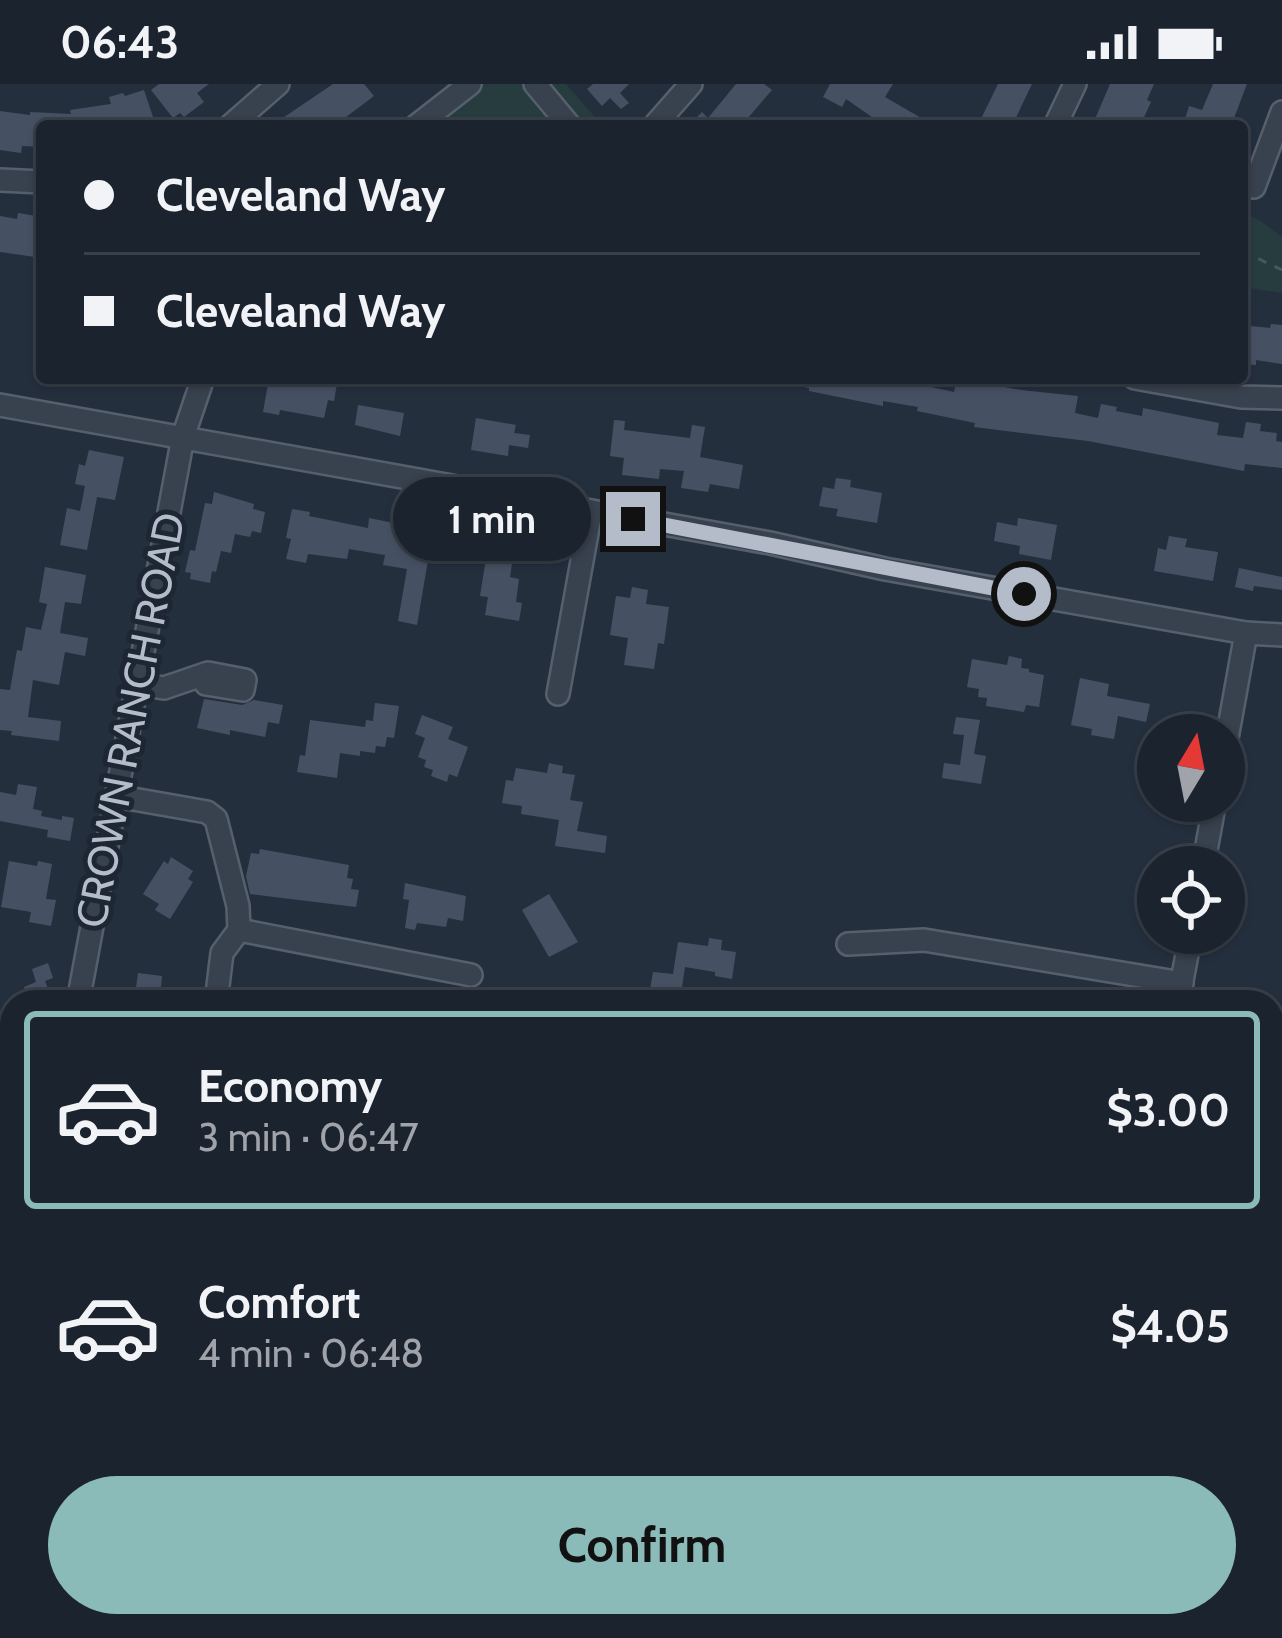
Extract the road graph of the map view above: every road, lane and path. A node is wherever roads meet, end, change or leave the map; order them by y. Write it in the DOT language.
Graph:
graph roads {
  1 [pos="278,84"];
  2 [pos="470,84"];
  3 [pos="536,84"];
  4 [pos="691,84"];
  5 [pos="1075,84"];
  6 [pos="1282,112"];
  7 [pos="237,120"];
  8 [pos="424,120"];
  9 [pos="565,120"];
  10 [pos="659,120"];
  11 [pos="1058,120"];
  12 [pos="0,180"];
  13 [pos="36,182"];
  14 [pos="1253,187"];
  15 [pos="1248,254"];
  16 [pos="1282,270"];
  17 [pos="201,384"];
  18 [pos="1168,384"];
  19 [pos="1282,398"];
  20 [pos="0,405"];
  21 [pos="183,437"];
  22 [pos="591,511"];
  23 [pos="1246,634"];
  24 [pos="1282,635"];
  25 [pos="201,676"];
  26 [pos="137,684"];
  27 [pos="558,694"];
  28 [pos="1231,714"];
  29 [pos="116,796"];
  30 [pos="239,930"];
  31 [pos="848,944"];
  32 [pos="1187,954"];
  33 [pos="471,975"];
  34 [pos="80,990"];
  35 [pos="217,990"];
  36 [pos="1166,990"];
  37 [pos="1181,990"];
  1 -- 7 [label="street"];
  2 -- 8 [label="street"];
  3 -- 9 [label="street"];
  4 -- 10 [label="street"];
  5 -- 11 [label="street"];
  6 -- 14 [label="street"];
  12 -- 13 [label="street"];
  15 -- 16 [label="path"];
  17 -- 21 [label="street, CROWN RANCH ROAD"];
  18 -- 19 [label="street"];
  20 -- 21 [label="street"];
  21 -- 22 [label="street"];
  21 -- 26 [label="street, CROWN RANCH ROAD"];
  22 -- 23 [label="street"];
  22 -- 27 [label="street"];
  23 -- 24 [label="street"];
  23 -- 28 [label="street"];
  25 -- 26 [label="street"];
  26 -- 29 [label="street, CROWN RANCH ROAD"];
  29 -- 30 [label="street"];
  29 -- 34 [label="street, CROWN RANCH ROAD"];
  30 -- 33 [label="street"];
  30 -- 35 [label="street"];
  31 -- 36 [label="street"];
  32 -- 37 [label="street"];
}
